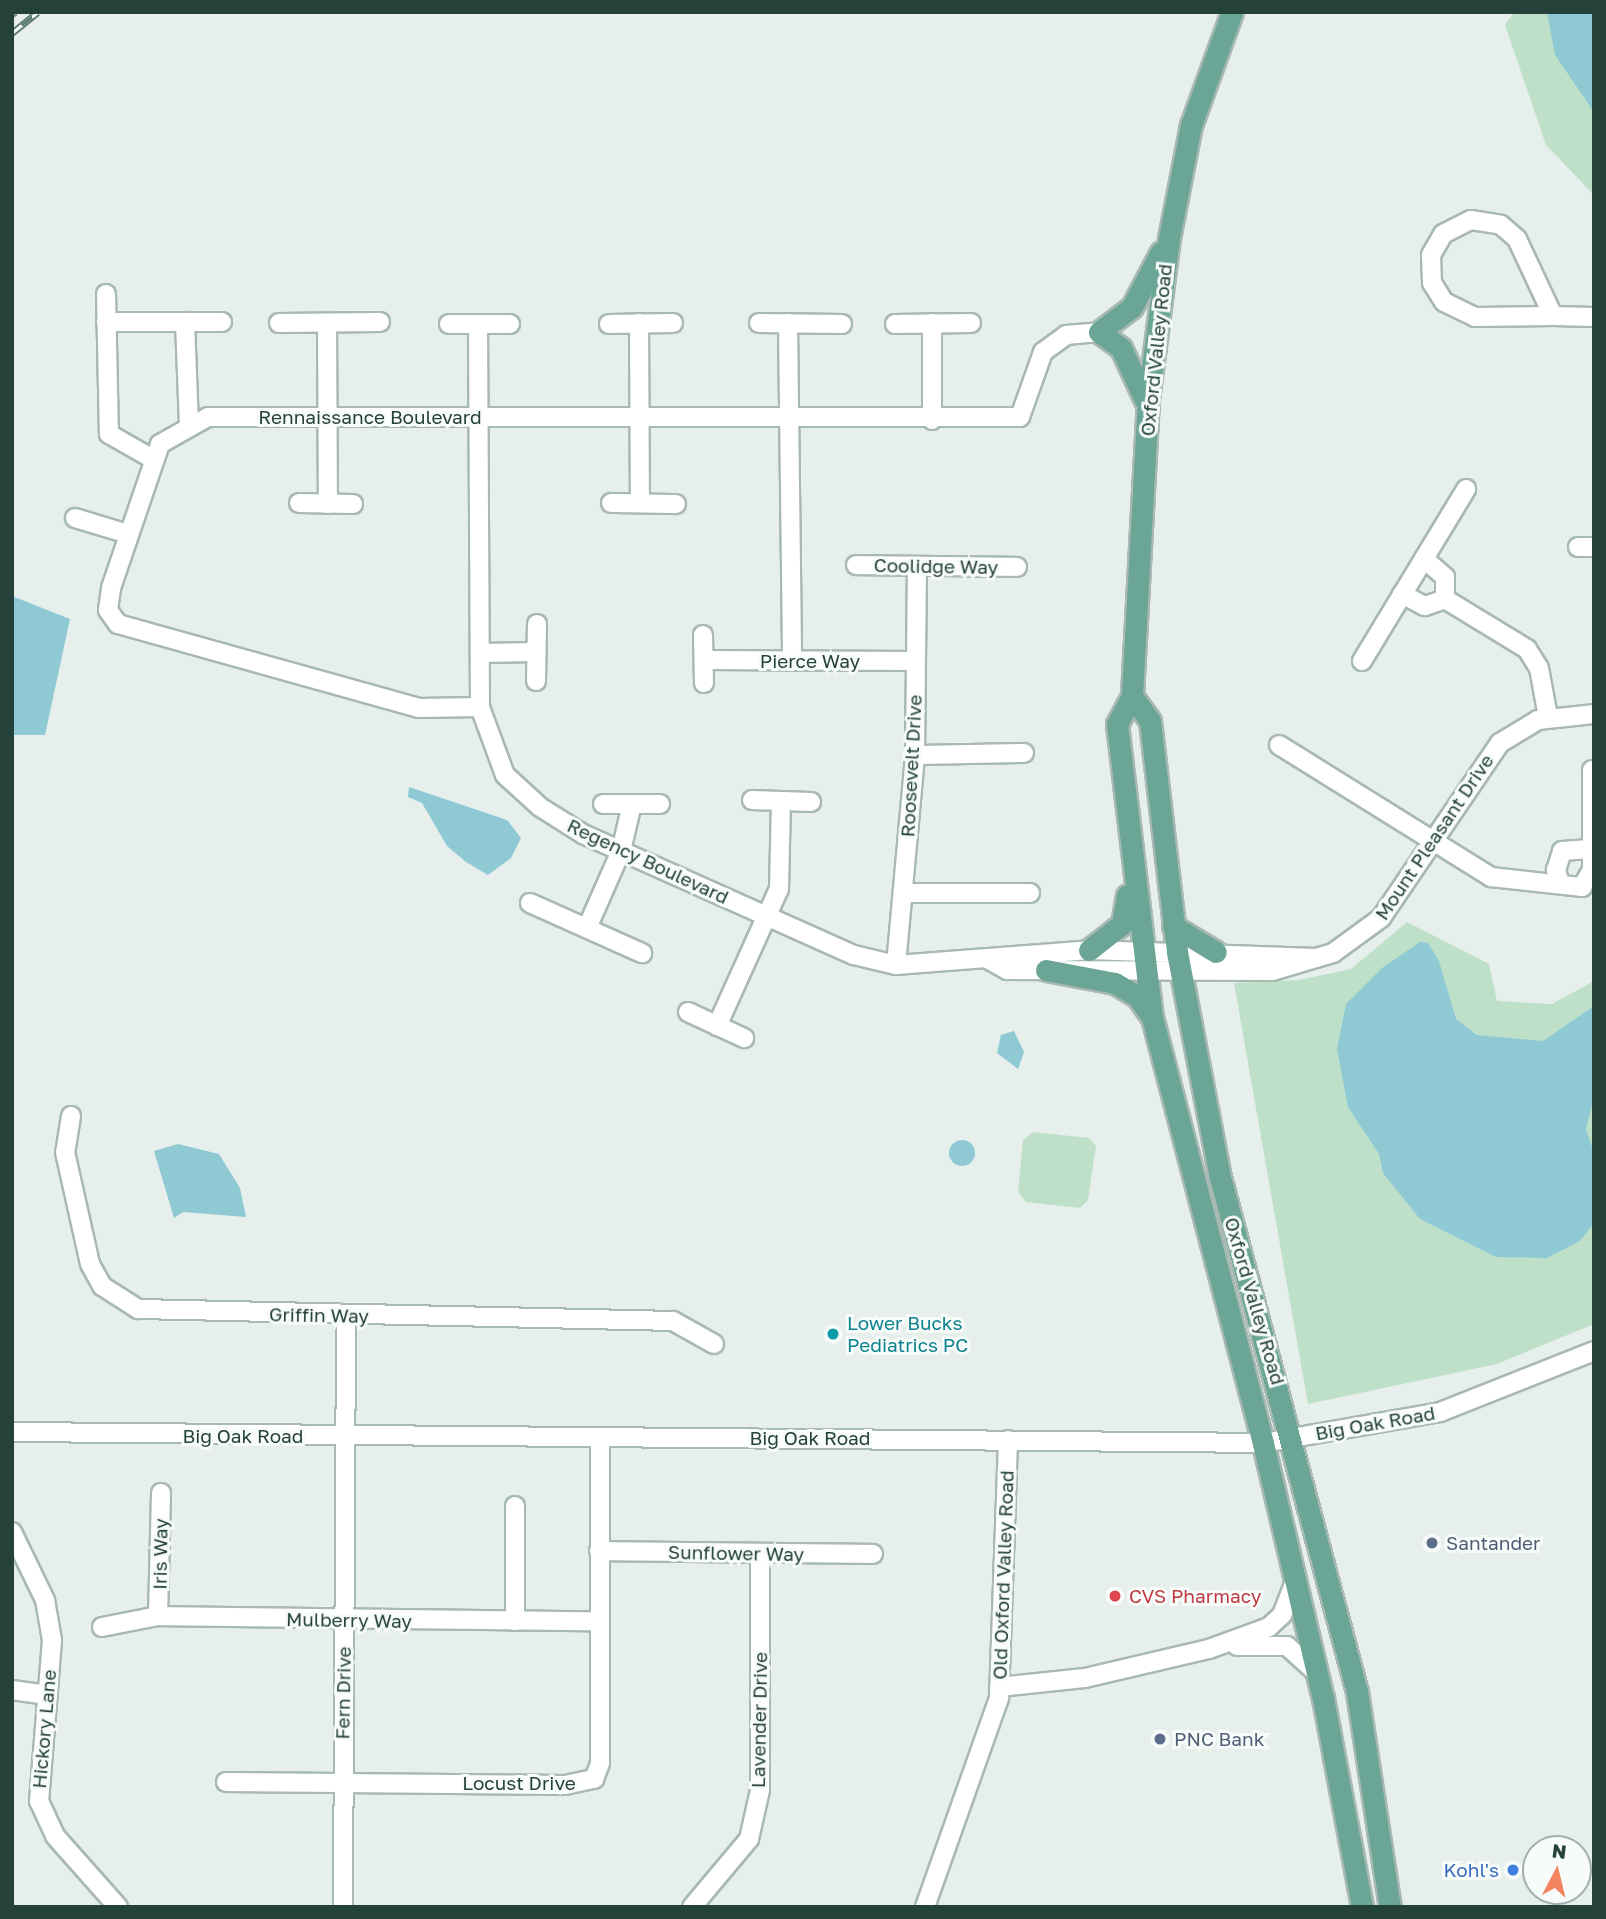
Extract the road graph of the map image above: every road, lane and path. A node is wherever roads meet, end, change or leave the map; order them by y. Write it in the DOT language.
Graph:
graph roads {
  1 [pos="1226,14"];
  2 [pos="1169,237"];
  3 [pos="106,294"];
  4 [pos="1553,316"];
  5 [pos="1594,317"];
  6 [pos="106,322"];
  7 [pos="185,322"];
  8 [pos="380,322"];
  9 [pos="222,323"];
  10 [pos="279,323"];
  11 [pos="327,323"];
  12 [pos="639,323"];
  13 [pos="759,323"];
  14 [pos="788,323"];
  15 [pos="932,323"];
  16 [pos="449,324"];
  17 [pos="478,324"];
  18 [pos="510,324"];
  19 [pos="609,324"];
  20 [pos="673,324"];
  21 [pos="842,324"];
  22 [pos="895,324"];
  23 [pos="971,324"];
  24 [pos="1100,332"];
  25 [pos="1147,409"];
  26 [pos="327,417"];
  27 [pos="480,418"];
  28 [pos="639,419"];
  29 [pos="790,419"];
  30 [pos="932,420"];
  31 [pos="188,424"];
  32 [pos="151,458"];
  33 [pos="1466,489"];
  34 [pos="299,503"];
  35 [pos="611,503"];
  36 [pos="640,503"];
  37 [pos="328,504"];
  38 [pos="353,504"];
  39 [pos="676,504"];
  40 [pos="75,518"];
  41 [pos="128,534"];
  42 [pos="1424,559"];
  43 [pos="856,565"];
  44 [pos="917,566"];
  45 [pos="1017,567"];
  46 [pos="1402,594"];
  47 [pos="1446,599"];
  48 [pos="537,624"];
  49 [pos="703,635"];
  50 [pos="480,653"];
  51 [pos="536,653"];
  52 [pos="705,660"];
  53 [pos="792,660"];
  54 [pos="915,661"];
  55 [pos="1362,661"];
  56 [pos="536,681"];
  57 [pos="704,683"];
  58 [pos="1132,696"];
  59 [pos="480,707"];
  60 [pos="1594,714"];
  61 [pos="1548,718"];
  62 [pos="1279,745"];
  63 [pos="1024,753"];
  64 [pos="915,755"];
  65 [pos="1592,770"];
  66 [pos="752,800"];
  67 [pos="781,801"];
  68 [pos="811,802"];
  69 [pos="603,804"];
  70 [pos="632,804"];
  71 [pos="660,804"];
  72 [pos="1431,841"];
  73 [pos="1592,849"];
  74 [pos="621,850"];
  75 [pos="1130,872"];
  76 [pos="1560,884"];
  77 [pos="904,893"];
  78 [pos="1030,893"];
  79 [pos="530,904"];
  80 [pos="767,915"];
  81 [pos="1173,926"];
  82 [pos="587,928"];
  83 [pos="1089,950"];
  84 [pos="642,953"];
  85 [pos="1216,953"];
  86 [pos="1142,958"];
  87 [pos="1316,958"];
  88 [pos="989,960"];
  89 [pos="1178,960"];
  90 [pos="897,965"];
  91 [pos="1046,970"];
  92 [pos="688,1012"];
  93 [pos="1152,1017"];
  94 [pos="717,1026"];
  95 [pos="744,1038"];
  96 [pos="71,1116"];
  97 [pos="346,1316"];
  98 [pos="714,1344"];
  99 [pos="1594,1351"];
  100 [pos="12,1432"];
  101 [pos="345,1437"];
  102 [pos="600,1437"];
  103 [pos="1293,1437"];
  104 [pos="1008,1440"];
  105 [pos="1263,1443"];
  106 [pos="161,1493"];
  107 [pos="515,1506"];
  108 [pos="12,1532"];
  109 [pos="598,1551"];
  110 [pos="760,1553"];
  111 [pos="873,1554"];
  112 [pos="1295,1581"];
  113 [pos="158,1616"];
  114 [pos="344,1621"];
  115 [pos="515,1621"];
  116 [pos="598,1621"];
  117 [pos="102,1627"];
  118 [pos="1209,1649"];
  119 [pos="1317,1673"];
  120 [pos="999,1686"];
  121 [pos="12,1690"];
  122 [pos="46,1695"];
  123 [pos="226,1782"];
  124 [pos="341,1782"];
  125 [pos="118,1907"];
  126 [pos="343,1907"];
  127 [pos="692,1907"];
  128 [pos="925,1907"];
  129 [pos="1362,1907"];
  130 [pos="1390,1907"];
  1 -- 2 [label="main road, Oxford Valley Road"];
  2 -- 24 [label="main road"];
  2 -- 25 [label="main road, Oxford Valley Road"];
  3 -- 6 [label="street"];
  4 -- 4 [label="street"];
  4 -- 5 [label="street"];
  6 -- 7 [label="street"];
  6 -- 32 [label="street"];
  7 -- 9 [label="street"];
  7 -- 31 [label="street"];
  8 -- 11 [label="street"];
  10 -- 11 [label="street"];
  11 -- 26 [label="street"];
  12 -- 19 [label="street"];
  12 -- 20 [label="street"];
  12 -- 28 [label="street"];
  13 -- 14 [label="street"];
  14 -- 21 [label="street"];
  14 -- 29 [label="street"];
  15 -- 22 [label="street"];
  15 -- 23 [label="street"];
  15 -- 30 [label="street"];
  16 -- 17 [label="street"];
  17 -- 18 [label="street"];
  17 -- 27 [label="street, Regency Boulevard"];
  24 -- 25 [label="main road"];
  24 -- 30 [label="street, Rennaissance Boulevard"];
  25 -- 58 [label="main road, Oxford Valley Road"];
  26 -- 27 [label="street, Rennaissance Boulevard"];
  26 -- 31 [label="street, Rennaissance Boulevard"];
  26 -- 37 [label="street"];
  27 -- 28 [label="street, Rennaissance Boulevard"];
  27 -- 50 [label="street, Regency Boulevard"];
  28 -- 29 [label="street, Rennaissance Boulevard"];
  28 -- 36 [label="street"];
  29 -- 30 [label="street, Rennaissance Boulevard"];
  29 -- 53 [label="street"];
  31 -- 32 [label="street, Rennaissance Boulevard"];
  32 -- 41 [label="street"];
  33 -- 42 [label="street"];
  34 -- 37 [label="street"];
  35 -- 36 [label="street"];
  36 -- 39 [label="street"];
  37 -- 38 [label="street"];
  40 -- 41 [label="street"];
  41 -- 59 [label="street"];
  42 -- 46 [label="street"];
  42 -- 47 [label="street"];
  43 -- 44 [label="street, Coolidge Way"];
  44 -- 45 [label="street, Coolidge Way"];
  44 -- 54 [label="street, Roosevelt Drive"];
  46 -- 47 [label="street"];
  46 -- 55 [label="street"];
  47 -- 61 [label="street"];
  48 -- 51 [label="street"];
  49 -- 52 [label="street"];
  50 -- 51 [label="street"];
  50 -- 59 [label="street, Regency Boulevard"];
  51 -- 56 [label="street"];
  52 -- 53 [label="street, Pierce Way"];
  52 -- 57 [label="street"];
  53 -- 54 [label="street, Pierce Way"];
  54 -- 64 [label="street, Roosevelt Drive"];
  58 -- 75 [label="main road, Oxford Valley Road"];
  58 -- 81 [label="main road, Oxford Valley Road"];
  59 -- 74 [label="street, Regency Boulevard"];
  60 -- 61 [label="street, Mount Pleasant Drive"];
  61 -- 72 [label="street, Mount Pleasant Drive"];
  62 -- 72 [label="street"];
  63 -- 64 [label="street"];
  64 -- 77 [label="street, Roosevelt Drive"];
  65 -- 73 [label="street"];
  66 -- 67 [label="street"];
  67 -- 68 [label="street"];
  67 -- 80 [label="street"];
  69 -- 70 [label="street"];
  70 -- 71 [label="street"];
  70 -- 74 [label="street"];
  72 -- 76 [label="street"];
  72 -- 87 [label="street, Mount Pleasant Drive"];
  73 -- 76 [label="street"];
  73 -- 76 [label="street"];
  74 -- 80 [label="street, Regency Boulevard"];
  74 -- 82 [label="street"];
  75 -- 83 [label="main road"];
  75 -- 86 [label="main road, Oxford Valley Road"];
  77 -- 78 [label="street"];
  77 -- 90 [label="street, Roosevelt Drive"];
  79 -- 82 [label="street"];
  80 -- 90 [label="street, Regency Boulevard"];
  80 -- 94 [label="street"];
  81 -- 85 [label="main road"];
  81 -- 89 [label="main road, Oxford Valley Road"];
  82 -- 84 [label="street"];
  83 -- 86 [label="street, Regency Boulevard"];
  83 -- 88 [label="street, Regency Boulevard"];
  85 -- 87 [label="street, Mount Pleasant Drive"];
  85 -- 89 [label="street, Mount Pleasant Drive"];
  86 -- 89 [label="street, Mount Pleasant Drive"];
  86 -- 91 [label="street, Regency Boulevard"];
  86 -- 93 [label="main road, Oxford Valley Road"];
  87 -- 89 [label="street, Mount Pleasant Drive"];
  88 -- 90 [label="street, Regency Boulevard"];
  88 -- 91 [label="street, Regency Boulevard"];
  89 -- 103 [label="main road, Oxford Valley Road"];
  91 -- 93 [label="main road"];
  92 -- 94 [label="street"];
  93 -- 105 [label="main road, Oxford Valley Road"];
  94 -- 95 [label="street"];
  96 -- 97 [label="street, Griffin Way"];
  97 -- 98 [label="street, Griffin Way"];
  97 -- 101 [label="street, Fern Drive"];
  99 -- 103 [label="street, Big Oak Road"];
  100 -- 101 [label="street, Big Oak Road"];
  101 -- 102 [label="street, Big Oak Road"];
  101 -- 114 [label="street, Fern Drive"];
  102 -- 104 [label="street, Big Oak Road"];
  102 -- 109 [label="street, Locust Drive"];
  103 -- 105 [label="street, Big Oak Road"];
  103 -- 130 [label="main road, Oxford Valley Road"];
  104 -- 105 [label="street, Big Oak Road"];
  104 -- 120 [label="street, Old Oxford Valley Road"];
  105 -- 112 [label="main road, Oxford Valley Road"];
  106 -- 113 [label="street, Iris Way"];
  107 -- 115 [label="street"];
  108 -- 122 [label="street, Hickory Lane"];
  109 -- 110 [label="street, Sunflower Way"];
  109 -- 116 [label="street, Locust Drive"];
  110 -- 111 [label="street, Sunflower Way"];
  110 -- 127 [label="street, Lavender Drive"];
  112 -- 118 [label="street"];
  112 -- 119 [label="main road, Oxford Valley Road"];
  113 -- 114 [label="street, Mulberry Way"];
  113 -- 117 [label="street, Mulberry Way"];
  114 -- 115 [label="street, Mulberry Way"];
  114 -- 124 [label="street, Fern Drive"];
  115 -- 116 [label="street, Mulberry Way"];
  116 -- 124 [label="street, Locust Drive"];
  118 -- 119 [label="street"];
  118 -- 120 [label="street"];
  119 -- 129 [label="main road, Oxford Valley Road"];
  120 -- 128 [label="street, Old Oxford Valley Road"];
  121 -- 122 [label="street"];
  122 -- 125 [label="street, Hickory Lane"];
  123 -- 124 [label="street, Locust Drive"];
  124 -- 126 [label="street, Fern Drive"];
}
